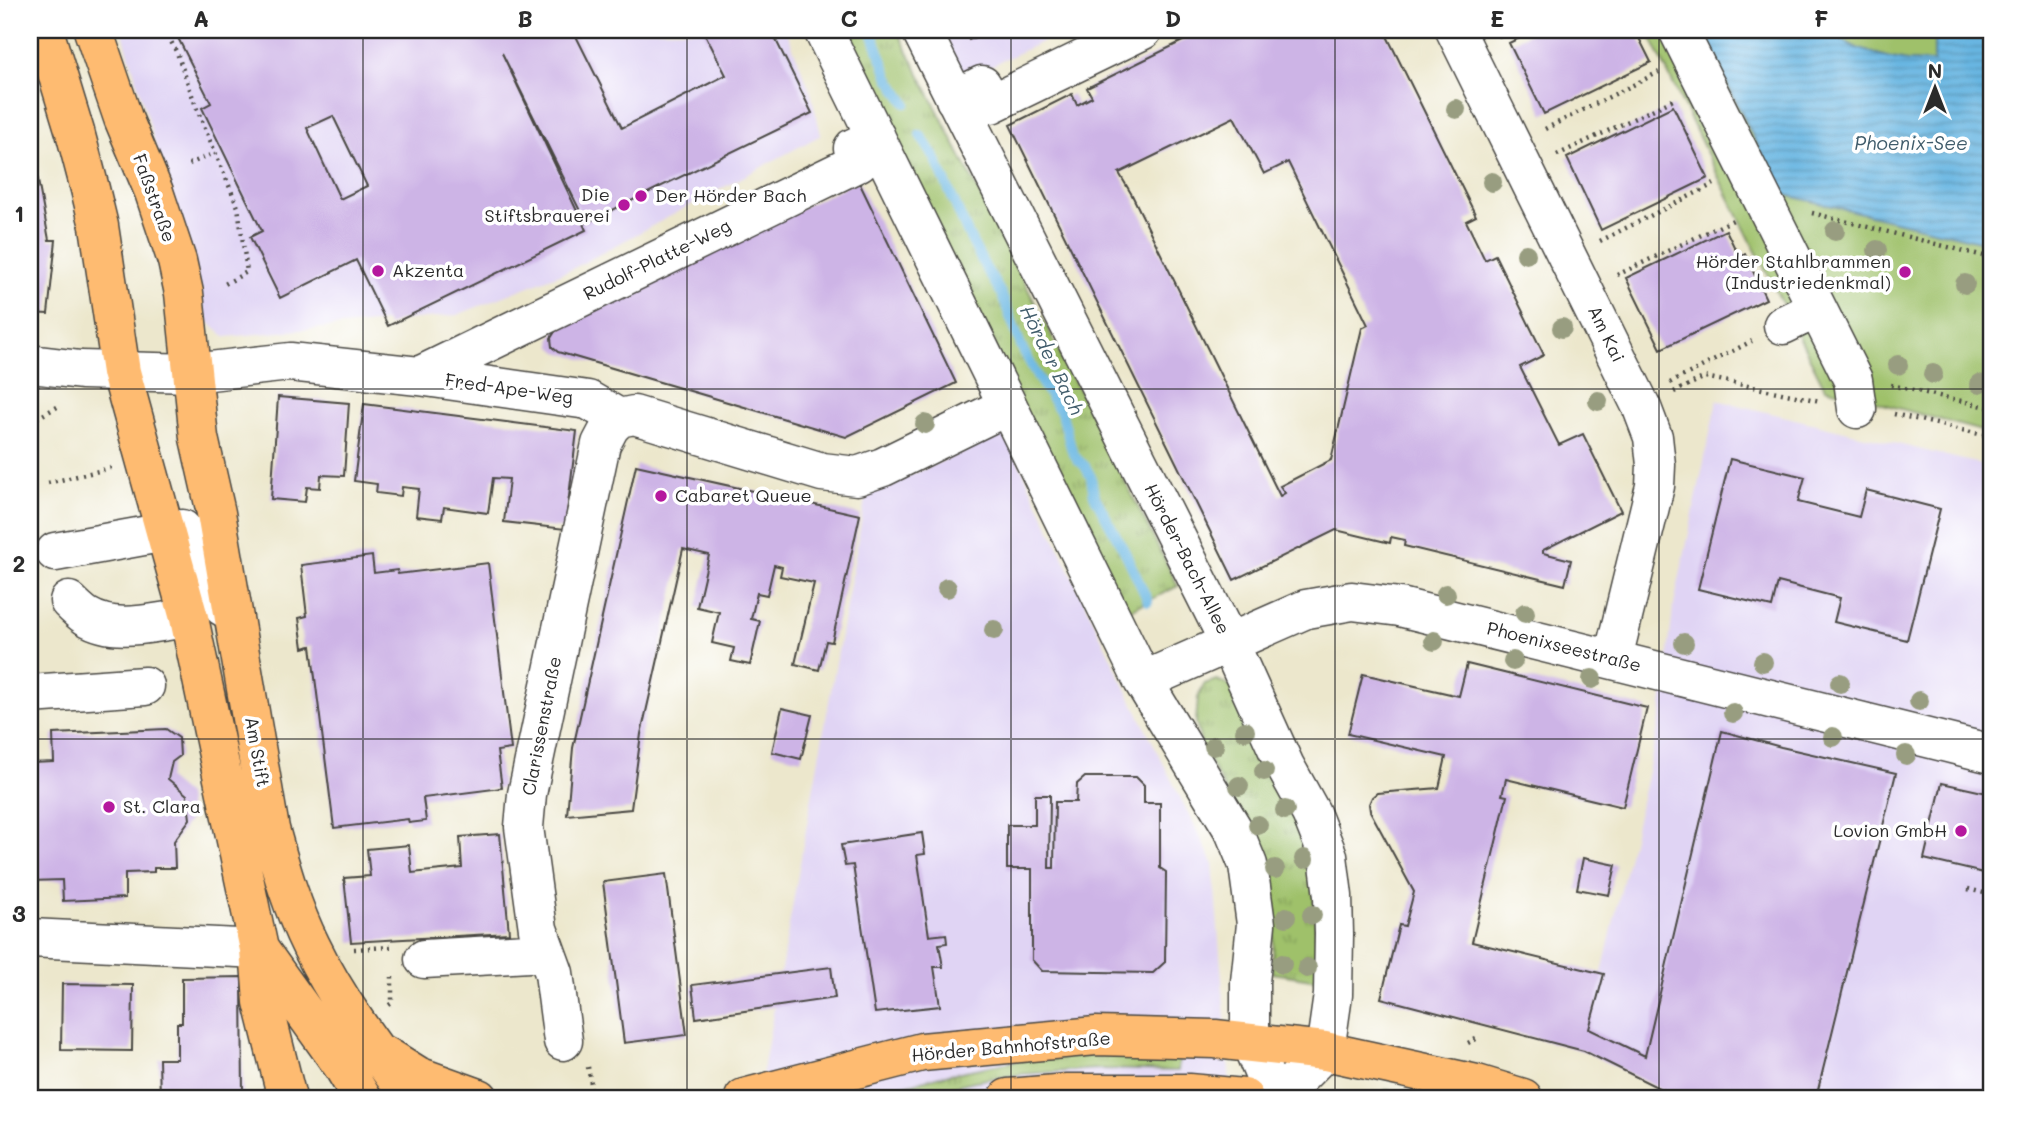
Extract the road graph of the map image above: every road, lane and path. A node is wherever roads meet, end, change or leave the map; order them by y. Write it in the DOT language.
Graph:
graph roads {
  1 [pos="44,30"];
  2 [pos="93,30"];
  3 [pos="165,30"];
  4 [pos="823,30"];
  5 [pos="921,30"];
  6 [pos="1143,30"];
  7 [pos="1455,30"];
  8 [pos="1684,67"];
  9 [pos="955,99"];
  10 [pos="1561,120"];
  11 [pos="876,137"];
  12 [pos="1572,147"];
  13 [pos="215,153"];
  14 [pos="189,164"];
  15 [pos="1734,175"];
  16 [pos="1752,211"];
  17 [pos="1807,212"];
  18 [pos="1610,236"];
  19 [pos="1992,258"];
  20 [pos="1626,271"];
  21 [pos="223,285"];
  22 [pos="1799,317"];
  23 [pos="30,364"];
  24 [pos="121,372"];
  25 [pos="192,373"];
  26 [pos="419,376"];
  27 [pos="1864,391"];
  28 [pos="1640,404"];
  29 [pos="58,406"];
  30 [pos="1007,406"];
  31 [pos="1992,408"];
  32 [pos="37,418"];
  33 [pos="619,418"];
  34 [pos="1992,437"];
  35 [pos="116,467"];
  36 [pos="47,483"];
  37 [pos="165,531"];
  38 [pos="55,552"];
  39 [pos="69,601"];
  40 [pos="189,618"];
  41 [pos="1229,642"];
  42 [pos="239,648"];
  43 [pos="1613,659"];
  44 [pos="1143,681"];
  45 [pos="145,685"];
  46 [pos="30,694"];
  47 [pos="1992,754"];
  48 [pos="1968,888"];
  49 [pos="1992,895"];
  50 [pos="30,938"];
  51 [pos="259,949"];
  52 [pos="546,952"];
  53 [pos="424,959"];
  54 [pos="563,1041"];
  55 [pos="1250,1041"];
  56 [pos="376,1050"];
  57 [pos="1325,1051"];
  58 [pos="589,1068"];
  59 [pos="592,1088"];
  60 [pos="282,1093"];
  61 [pos="362,1098"];
  62 [pos="411,1098"];
  63 [pos="479,1098"];
  64 [pos="744,1098"];
  65 [pos="1008,1098"];
  66 [pos="1244,1098"];
  67 [pos="1276,1098"];
  68 [pos="1524,1098"];
  1 -- 24 [label="main road"];
  2 -- 25 [label="main road, Faßstraße"];
  3 -- 13 [label="path"];
  4 -- 11 [label="street"];
  5 -- 9 [label="street, Hörder-Bach-Allee"];
  6 -- 9 [label="street"];
  7 -- 28 [label="street, Am Kai"];
  8 -- 10 [label="path"];
  8 -- 12 [label="path"];
  8 -- 15 [label="street"];
  9 -- 41 [label="street, Hörder-Bach-Allee"];
  11 -- 26 [label="street, Rudolf-Platte-Weg"];
  11 -- 30 [label="street"];
  13 -- 14 [label="path"];
  13 -- 21 [label="path"];
  15 -- 16 [label="street"];
  15 -- 18 [label="path"];
  16 -- 20 [label="path"];
  16 -- 22 [label="street"];
  17 -- 19 [label="path"];
  22 -- 27 [label="street"];
  22 -- 28 [label="path"];
  23 -- 24 [label="street, Fred-Ape-Weg"];
  24 -- 25 [label="street, Fred-Ape-Weg"];
  24 -- 37 [label="main road"];
  25 -- 26 [label="street, Fred-Ape-Weg"];
  25 -- 42 [label="main road, Am Stift"];
  26 -- 33 [label="street, Fred-Ape-Weg"];
  27 -- 28 [label="path"];
  27 -- 31 [label="path"];
  27 -- 34 [label="path"];
  28 -- 43 [label="street, Am Kai"];
  29 -- 32 [label="path"];
  30 -- 33 [label="street, Fred-Ape-Weg"];
  30 -- 44 [label="street"];
  33 -- 52 [label="street, Clarissenstraße"];
  35 -- 36 [label="path"];
  37 -- 38 [label="street"];
  37 -- 40 [label="main road"];
  37 -- 42 [label="street"];
  39 -- 40 [label="street"];
  40 -- 51 [label="main road"];
  41 -- 43 [label="street, Phoenixseestraße"];
  41 -- 44 [label="street, Phoenixseestraße"];
  41 -- 57 [label="street, Hörder-Bach-Allee"];
  42 -- 56 [label="main road, Am Stift"];
  43 -- 47 [label="street, Phoenixseestraße"];
  44 -- 55 [label="street"];
  45 -- 46 [label="street"];
  48 -- 49 [label="path"];
  50 -- 51 [label="street"];
  51 -- 60 [label="main road"];
  51 -- 61 [label="main road"];
  52 -- 53 [label="street"];
  52 -- 54 [label="street, Clarissenstraße"];
  55 -- 57 [label="main road, Hörder Bahnhofstraße"];
  55 -- 64 [label="main road, Hörder Bahnhofstraße"];
  55 -- 67 [label="street"];
  56 -- 62 [label="main road, Am Stift"];
  56 -- 63 [label="main road"];
  57 -- 67 [label="street"];
  57 -- 68 [label="main road, Hörder Bahnhofstraße"];
  58 -- 59 [label="path"];
  65 -- 66 [label="main road"];
}
